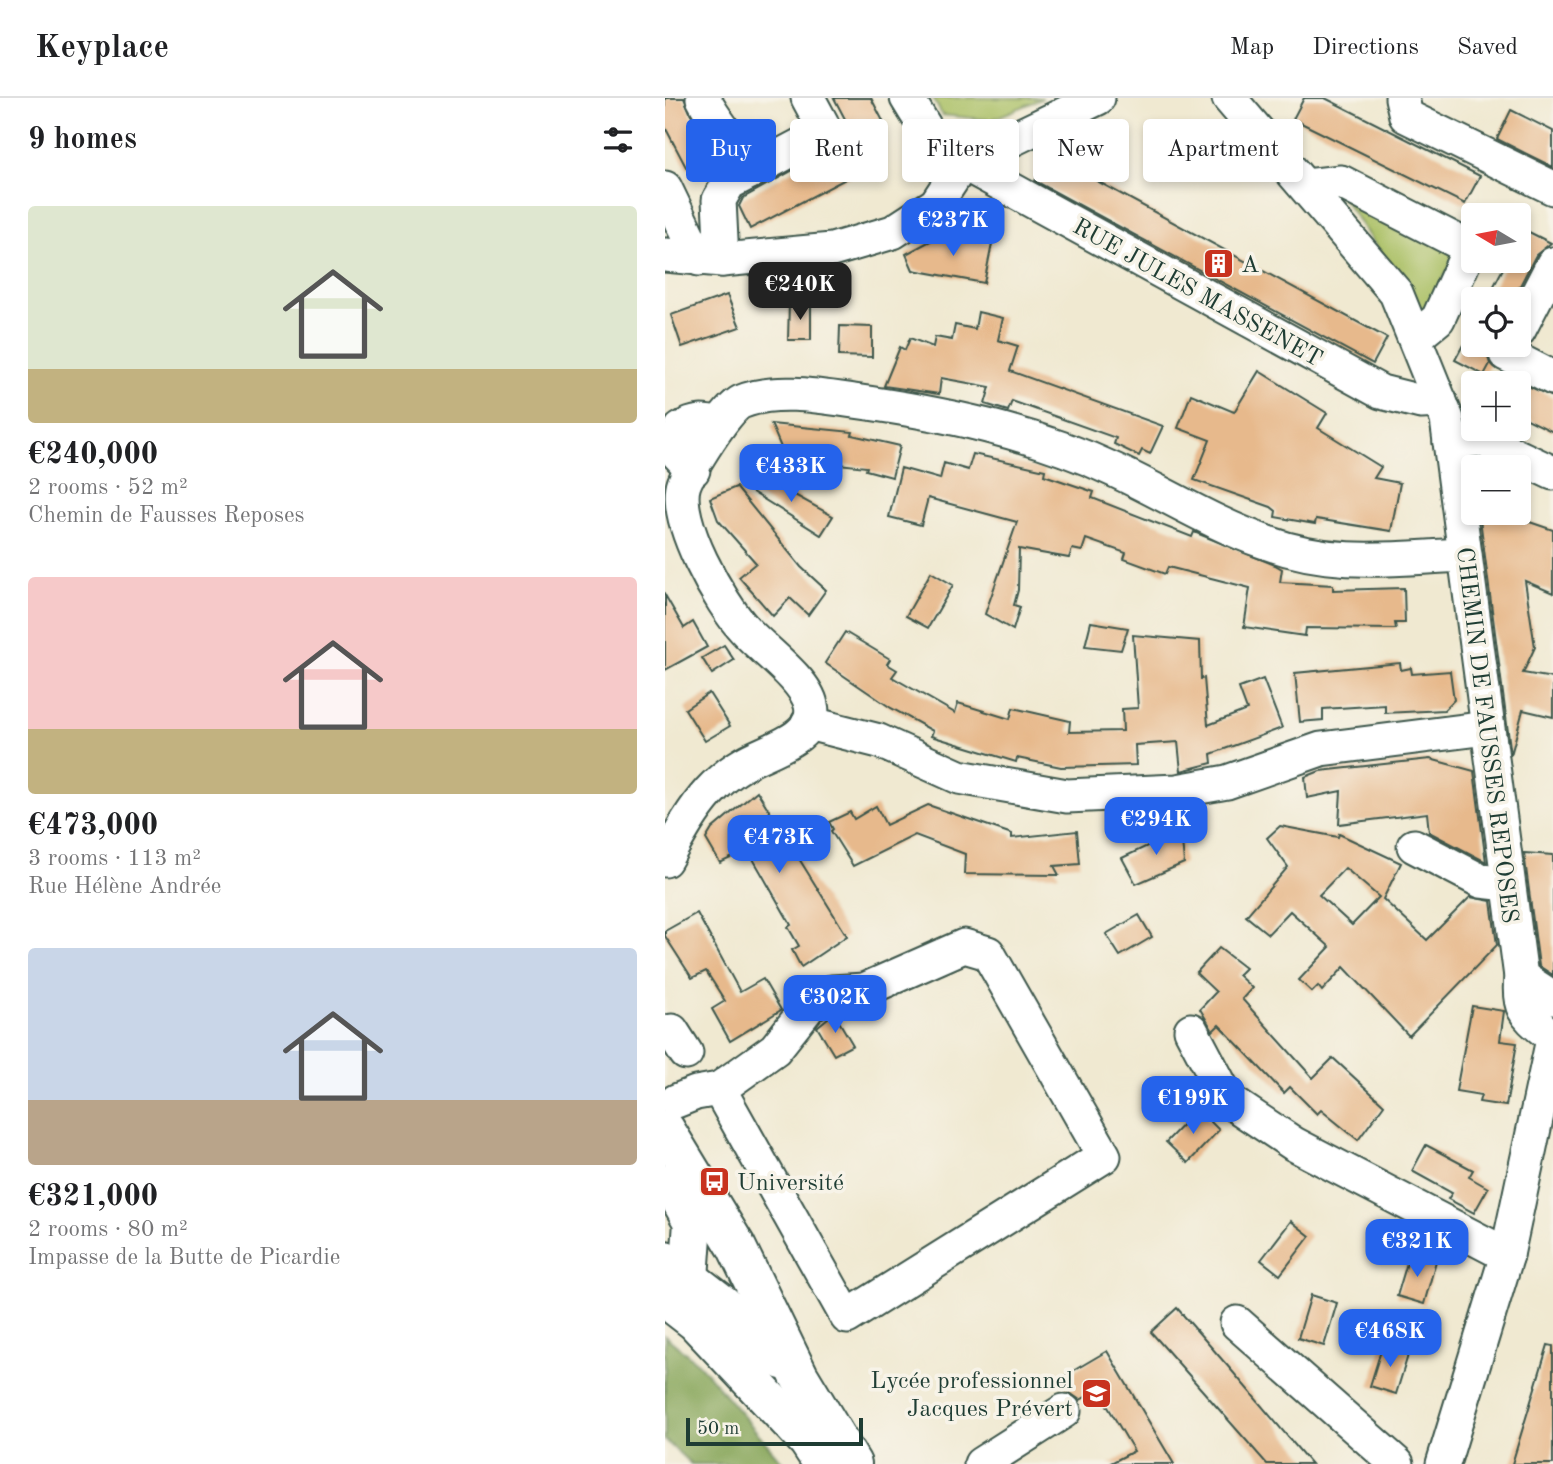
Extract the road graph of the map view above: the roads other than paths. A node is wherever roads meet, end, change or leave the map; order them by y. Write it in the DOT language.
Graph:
graph roads {
  1 [pos="703,98"];
  2 [pos="808,98"];
  3 [pos="907,98"];
  4 [pos="1098,98"];
  5 [pos="1229,98"];
  6 [pos="1259,98"];
  7 [pos="1402,98"];
  8 [pos="714,119"];
  9 [pos="920,119"];
  10 [pos="1248,119"];
  11 [pos="1269,119"];
  12 [pos="1019,136"];
  13 [pos="776,158"];
  14 [pos="1303,176"];
  15 [pos="731,182"];
  16 [pos="950,182"];
  17 [pos="998,182"];
  18 [pos="1303,182"];
  19 [pos="665,188"];
  20 [pos="1553,188"];
  21 [pos="665,255"];
  22 [pos="710,260"];
  23 [pos="1553,264"];
  24 [pos="1545,300"];
  25 [pos="1531,316"];
  26 [pos="1416,337"];
  27 [pos="1512,357"];
  28 [pos="1553,378"];
  29 [pos="1440,401"];
  30 [pos="1450,443"];
  31 [pos="1553,473"];
  32 [pos="1465,555"];
  33 [pos="808,723"];
  34 [pos="1486,728"];
  35 [pos="1413,846"];
  36 [pos="665,860"];
  37 [pos="1508,884"];
  38 [pos="1521,977"];
  39 [pos="1553,998"];
  40 [pos="1191,1030"];
  41 [pos="1553,1038"];
  42 [pos="671,1079"];
  43 [pos="719,1090"];
  44 [pos="665,1172"];
  45 [pos="1507,1255"];
  46 [pos="673,1279"];
  47 [pos="1237,1323"];
  48 [pos="799,1376"];
  49 [pos="1064,1411"];
  50 [pos="823,1464"];
  51 [pos="852,1464"];
  52 [pos="981,1464"];
  53 [pos="1397,1464"];
  54 [pos="1443,1464"];
  1 -- 8 [label="street"];
  2 -- 13 [label="street"];
  3 -- 9 [label="street, RUE JULES MASSENET"];
  4 -- 12 [label="street"];
  5 -- 10 [label="street, CHEMIN DE FAUSSES REPOSES"];
  6 -- 11 [label="street, CHEMIN DE FAUSSES REPOSES"];
  7 -- 20 [label="street"];
  14 -- 26 [label="street"];
  15 -- 22 [label="street"];
  16 -- 22 [label="street"];
  17 -- 29 [label="street, RUE JULES MASSENET"];
  18 -- 26 [label="street, CHEMIN DE FAUSSES REPOSES"];
  19 -- 22 [label="street"];
  21 -- 22 [label="street"];
  23 -- 24 [label="street"];
  24 -- 25 [label="street"];
  26 -- 29 [label="street, CHEMIN DE FAUSSES REPOSES"];
  27 -- 28 [label="street"];
  29 -- 30 [label="street, CHEMIN DE FAUSSES REPOSES"];
  30 -- 31 [label="street"];
  30 -- 32 [label="street, CHEMIN DE FAUSSES REPOSES"];
  32 -- 33 [label="street"];
  32 -- 34 [label="street, CHEMIN DE FAUSSES REPOSES"];
  33 -- 34 [label="street"];
  33 -- 36 [label="street"];
  34 -- 37 [label="street, CHEMIN DE FAUSSES REPOSES"];
  35 -- 37 [label="street"];
  37 -- 38 [label="street, CHEMIN DE FAUSSES REPOSES"];
  38 -- 39 [label="street"];
  38 -- 41 [label="street, CHEMIN DE FAUSSES REPOSES"];
  40 -- 45 [label="street"];
  41 -- 45 [label="street"];
  42 -- 43 [label="street"];
  42 -- 48 [label="main road"];
  43 -- 43 [label="street"];
  44 -- 46 [label="main road"];
  45 -- 54 [label="street"];
  46 -- 48 [label="main road"];
  46 -- 50 [label="main road"];
  47 -- 53 [label="street"];
  48 -- 51 [label="main road"];
  49 -- 52 [label="street"];
}
